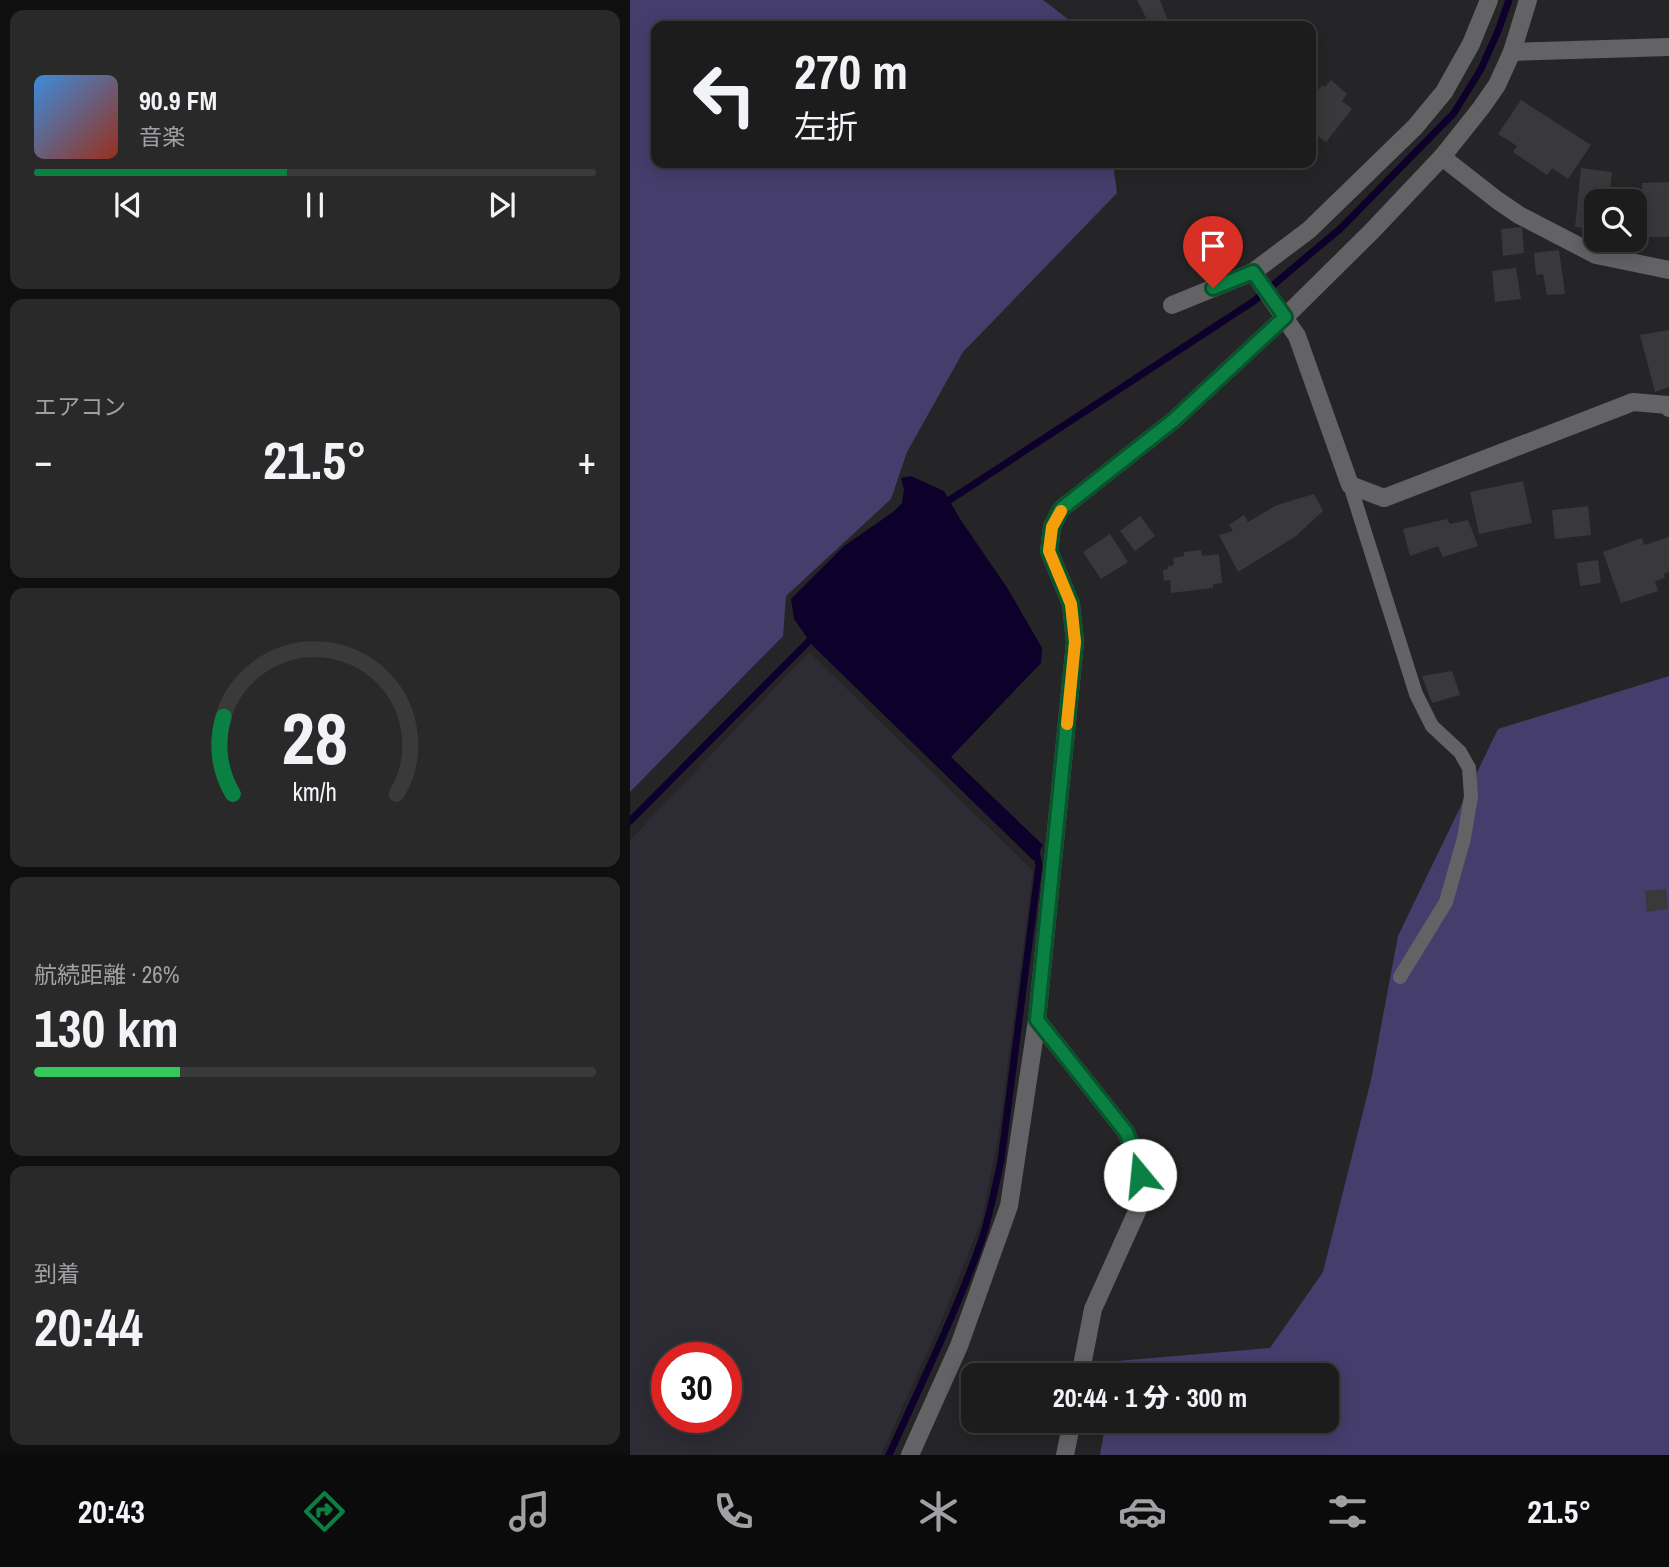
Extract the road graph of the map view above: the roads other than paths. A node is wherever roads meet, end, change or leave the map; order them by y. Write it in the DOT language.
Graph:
graph roads {
  1 [pos="1489,0"];
  2 [pos="1528,0"];
  3 [pos="1669,47"];
  4 [pos="1512,52"];
  5 [pos="1442,157"];
  6 [pos="1669,270"];
  7 [pos="1256,276"];
  8 [pos="1172,304"];
  9 [pos="1285,317"];
  10 [pos="1669,408"];
  11 [pos="1350,485"];
  12 [pos="1400,977"];
  13 [pos="1037,1020"];
  14 [pos="1083,1363"];
  15 [pos="1070,1433"];
  16 [pos="910,1455"];
  17 [pos="1065,1455"];
  1 -- 7 [label="street"];
  2 -- 4 [label="street"];
  3 -- 4 [label="street"];
  4 -- 5 [label="street"];
  5 -- 6 [label="street"];
  5 -- 9 [label="street"];
  7 -- 8 [label="street"];
  7 -- 9 [label="street"];
  9 -- 11 [label="street"];
  9 -- 13 [label="street"];
  10 -- 11 [label="street"];
  11 -- 12 [label="lane"];
  13 -- 14 [label="street"];
  13 -- 16 [label="street"];
  15 -- 17 [label="street"];
}
